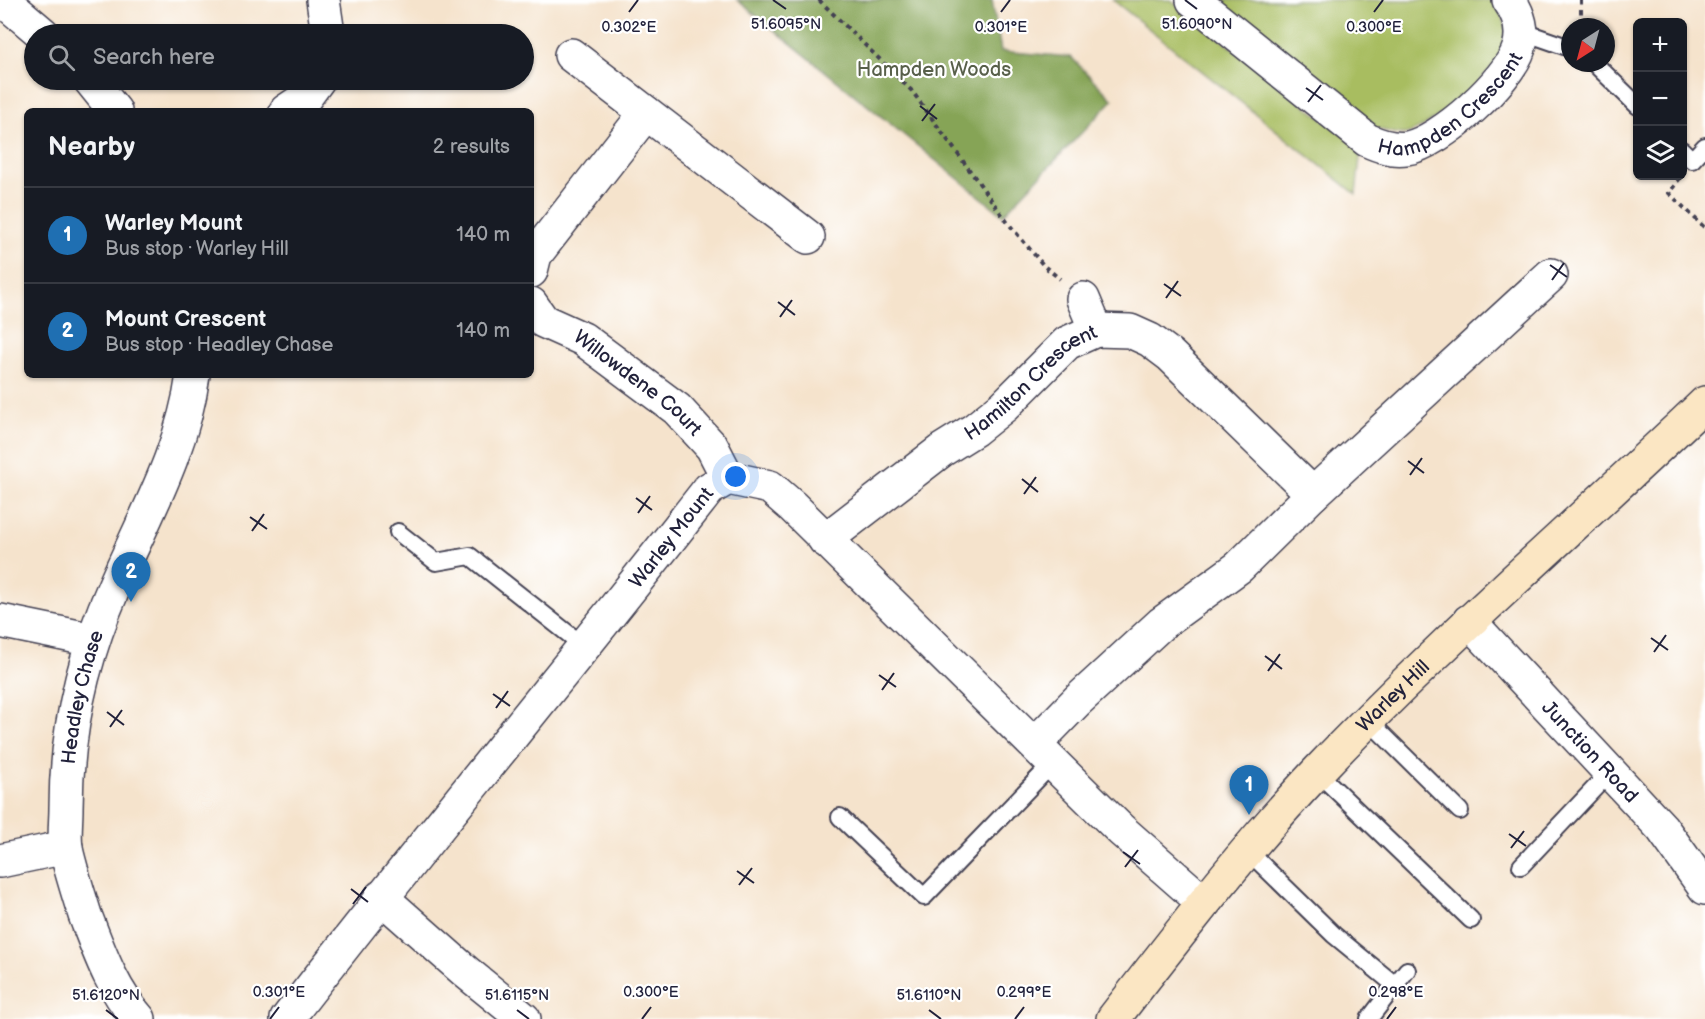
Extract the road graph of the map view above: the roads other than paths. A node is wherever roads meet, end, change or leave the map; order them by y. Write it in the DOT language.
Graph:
graph roads {
  1 [pos="3,0"];
  2 [pos="323,0"];
  3 [pos="1193,0"];
  4 [pos="1509,0"];
  5 [pos="31,24"];
  6 [pos="327,24"];
  7 [pos="1521,32"];
  8 [pos="1561,45"];
  9 [pos="571,55"];
  10 [pos="1603,72"];
  11 [pos="98,90"];
  12 [pos="311,90"];
  13 [pos="1633,101"];
  14 [pos="113,108"];
  15 [pos="290,108"];
  16 [pos="646,113"];
  17 [pos="1705,146"];
  18 [pos="1687,154"];
  19 [pos="808,237"];
  20 [pos="534,259"];
  21 [pos="1551,275"];
  22 [pos="1083,299"];
  23 [pos="534,308"];
  24 [pos="1095,330"];
  25 [pos="192,378"];
  26 [pos="1705,404"];
  27 [pos="728,478"];
  28 [pos="1313,494"];
  29 [pos="398,532"];
  30 [pos="825,540"];
  31 [pos="0,621"];
  32 [pos="1469,621"];
  33 [pos="93,640"];
  34 [pos="585,647"];
  35 [pos="1368,720"];
  36 [pos="1044,754"];
  37 [pos="1317,772"];
  38 [pos="1610,773"];
  39 [pos="1460,811"];
  40 [pos="840,817"];
  41 [pos="66,847"];
  42 [pos="1248,851"];
  43 [pos="0,861"];
  44 [pos="1521,866"];
  45 [pos="1705,888"];
  46 [pos="381,897"];
  47 [pos="1203,902"];
  48 [pos="1471,920"];
  49 [pos="1407,970"];
  50 [pos="1395,985"];
  51 [pos="139,1019"];
  52 [pos="286,1019"];
  53 [pos="524,1019"];
  54 [pos="1113,1019"];
  55 [pos="1369,1019"];
  1 -- 5 [label="street"];
  2 -- 6 [label="street"];
  3 -- 7 [label="street, Hampden Crescent"];
  4 -- 7 [label="street, Hampden Crescent"];
  7 -- 8 [label="lane"];
  9 -- 16 [label="street"];
  10 -- 13 [label="lane"];
  11 -- 14 [label="street"];
  12 -- 15 [label="street"];
  16 -- 19 [label="street"];
  16 -- 20 [label="street"];
  17 -- 18 [label="lane"];
  21 -- 28 [label="street"];
  22 -- 24 [label="street"];
  23 -- 27 [label="street, Willowdene Court"];
  24 -- 28 [label="street, Hamilton Crescent"];
  24 -- 30 [label="street, Hamilton Crescent"];
  25 -- 33 [label="street, Headley Chase"];
  26 -- 32 [label="main road, Warley Hill"];
  27 -- 30 [label="street, Warley Mount"];
  27 -- 34 [label="street, Warley Mount"];
  28 -- 36 [label="street"];
  29 -- 34 [label="lane"];
  30 -- 36 [label="street, Warley Mount"];
  31 -- 33 [label="street"];
  32 -- 35 [label="main road, Warley Hill"];
  32 -- 38 [label="street, Junction Road"];
  33 -- 41 [label="street, Headley Chase"];
  34 -- 46 [label="street, Warley Mount"];
  35 -- 37 [label="main road, Warley Hill"];
  35 -- 39 [label="lane"];
  36 -- 40 [label="lane"];
  36 -- 47 [label="street, Warley Mount"];
  37 -- 42 [label="main road, Warley Hill"];
  37 -- 48 [label="lane"];
  38 -- 44 [label="lane"];
  38 -- 45 [label="street, Junction Road"];
  41 -- 43 [label="street"];
  41 -- 51 [label="street, Headley Chase"];
  42 -- 47 [label="main road, Warley Hill"];
  42 -- 50 [label="lane"];
  46 -- 52 [label="street, Warley Mount"];
  46 -- 53 [label="street"];
  47 -- 54 [label="main road, Warley Hill"];
  49 -- 50 [label="lane"];
  50 -- 55 [label="lane"];
}
